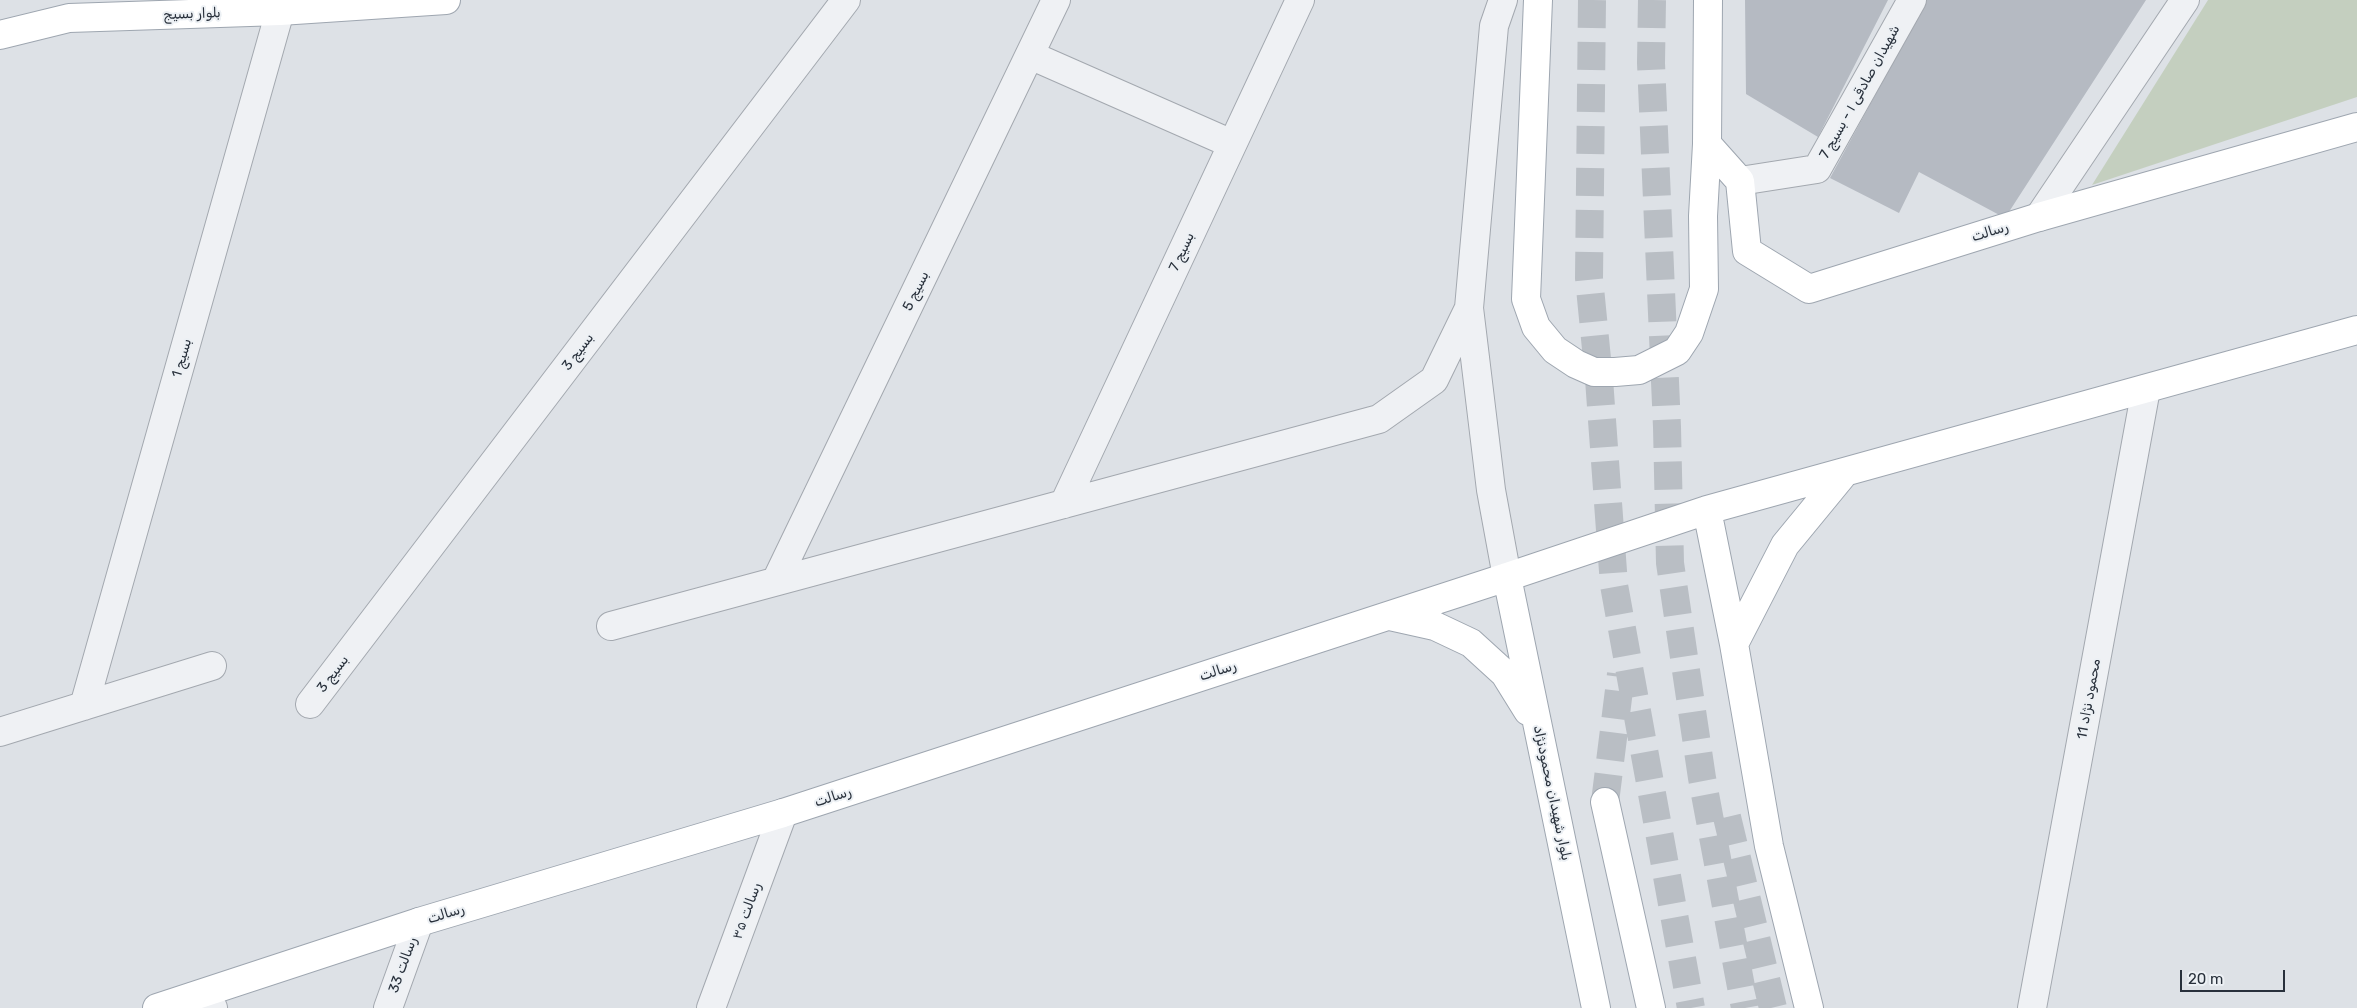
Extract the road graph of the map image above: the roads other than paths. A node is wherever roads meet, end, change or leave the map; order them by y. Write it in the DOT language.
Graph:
graph roads {
  1 [pos="446,0"];
  2 [pos="846,0"];
  3 [pos="1056,0"];
  4 [pos="1300,0"];
  5 [pos="1503,0"];
  6 [pos="1538,0"];
  7 [pos="1708,0"];
  8 [pos="1912,0"];
  9 [pos="2185,0"];
  10 [pos="280,11"];
  11 [pos="0,35"];
  12 [pos="1030,55"];
  13 [pos="2357,128"];
  14 [pos="1232,144"];
  15 [pos="1707,144"];
  16 [pos="1740,182"];
  17 [pos="2039,217"];
  18 [pos="1469,308"];
  19 [pos="2357,330"];
  20 [pos="2146,389"];
  21 [pos="1844,472"];
  22 [pos="1064,504"];
  23 [pos="1707,510"];
  24 [pos="1507,577"];
  25 [pos="776,581"];
  26 [pos="1390,616"];
  27 [pos="611,626"];
  28 [pos="1734,644"];
  29 [pos="212,666"];
  30 [pos="310,704"];
  31 [pos="84,706"];
  32 [pos="1538,727"];
  33 [pos="0,732"];
  34 [pos="1605,802"];
  35 [pos="783,813"];
  36 [pos="419,922"];
  37 [pos="203,1003"];
  38 [pos="156,1008"];
  39 [pos="388,1008"];
  40 [pos="711,1008"];
  41 [pos="1596,1008"];
  42 [pos="1651,1008"];
  43 [pos="1809,1008"];
  44 [pos="2032,1008"];
  1 -- 10 [label="main road, بلوار بسیج"];
  2 -- 30 [label="street, بسیج 3"];
  3 -- 12 [label="street, بسیج 5"];
  4 -- 14 [label="street, بسیج 7"];
  5 -- 18 [label="street"];
  6 -- 15 [label="main road"];
  7 -- 15 [label="main road"];
  8 -- 16 [label="street, شهیدان صادقی ۱ - بسیج 7"];
  9 -- 17 [label="street"];
  10 -- 11 [label="main road, بلوار بسیج"];
  10 -- 31 [label="street, بسیج 1"];
  12 -- 14 [label="street"];
  12 -- 25 [label="street, بسیج 5"];
  13 -- 17 [label="main road, رسالت"];
  14 -- 22 [label="street, بسیج 7"];
  15 -- 16 [label="main road"];
  16 -- 17 [label="main road, رسالت"];
  18 -- 22 [label="street"];
  18 -- 24 [label="street"];
  19 -- 20 [label="main road"];
  20 -- 21 [label="main road"];
  20 -- 44 [label="street, محمود نژاد 11"];
  21 -- 23 [label="main road"];
  21 -- 28 [label="main road"];
  22 -- 25 [label="street"];
  23 -- 24 [label="main road, رسالت"];
  23 -- 28 [label="main road"];
  24 -- 26 [label="main road, رسالت"];
  24 -- 32 [label="main road, بلوار شهیدان محمودنژاد"];
  25 -- 27 [label="street"];
  26 -- 32 [label="main road"];
  26 -- 35 [label="main road, رسالت"];
  28 -- 43 [label="main road"];
  29 -- 31 [label="street"];
  31 -- 33 [label="street"];
  32 -- 41 [label="main road, بلوار شهیدان محمودنژاد"];
  34 -- 42 [label="main road"];
  35 -- 36 [label="main road, رسالت"];
  35 -- 40 [label="street, رسالت ۳۵"];
  36 -- 37 [label="main road, رسالت"];
  36 -- 39 [label="street, رسالت 33"];
  37 -- 38 [label="main road, رسالت"];
}
